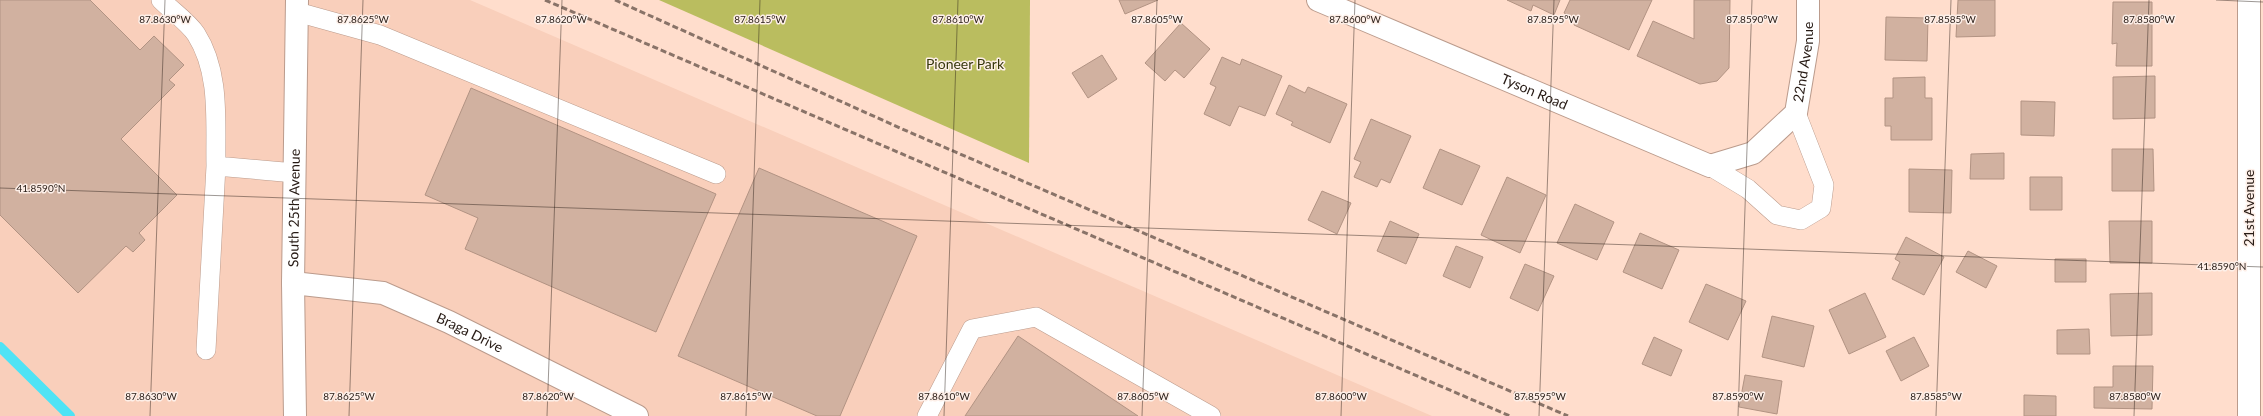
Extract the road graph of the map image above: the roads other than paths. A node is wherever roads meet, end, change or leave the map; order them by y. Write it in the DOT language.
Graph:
graph roads {
  1 [pos="161,0"];
  2 [pos="1318,0"];
  3 [pos="1808,0"];
  4 [pos="2249,0"];
  5 [pos="297,6"];
  6 [pos="1796,113"];
  7 [pos="216,166"];
  8 [pos="1710,166"];
  9 [pos="294,173"];
  10 [pos="716,174"];
  11 [pos="294,283"];
  12 [pos="206,350"];
  13 [pos="295,416"];
  14 [pos="636,416"];
  15 [pos="927,416"];
  16 [pos="1211,416"];
  17 [pos="2249,416"];
  1 -- 7 [label="lane"];
  2 -- 8 [label="street, Tyson Road"];
  3 -- 6 [label="street, 22nd Avenue"];
  4 -- 17 [label="street, 21st Avenue"];
  5 -- 9 [label="street, South 25th Avenue"];
  5 -- 10 [label="lane"];
  6 -- 8 [label="street, 22nd Avenue"];
  6 -- 8 [label="lane"];
  7 -- 9 [label="lane"];
  7 -- 12 [label="lane"];
  9 -- 11 [label="street, South 25th Avenue"];
  11 -- 13 [label="street, South 25th Avenue"];
  11 -- 14 [label="street, Braga Drive"];
  15 -- 16 [label="lane"];
}
